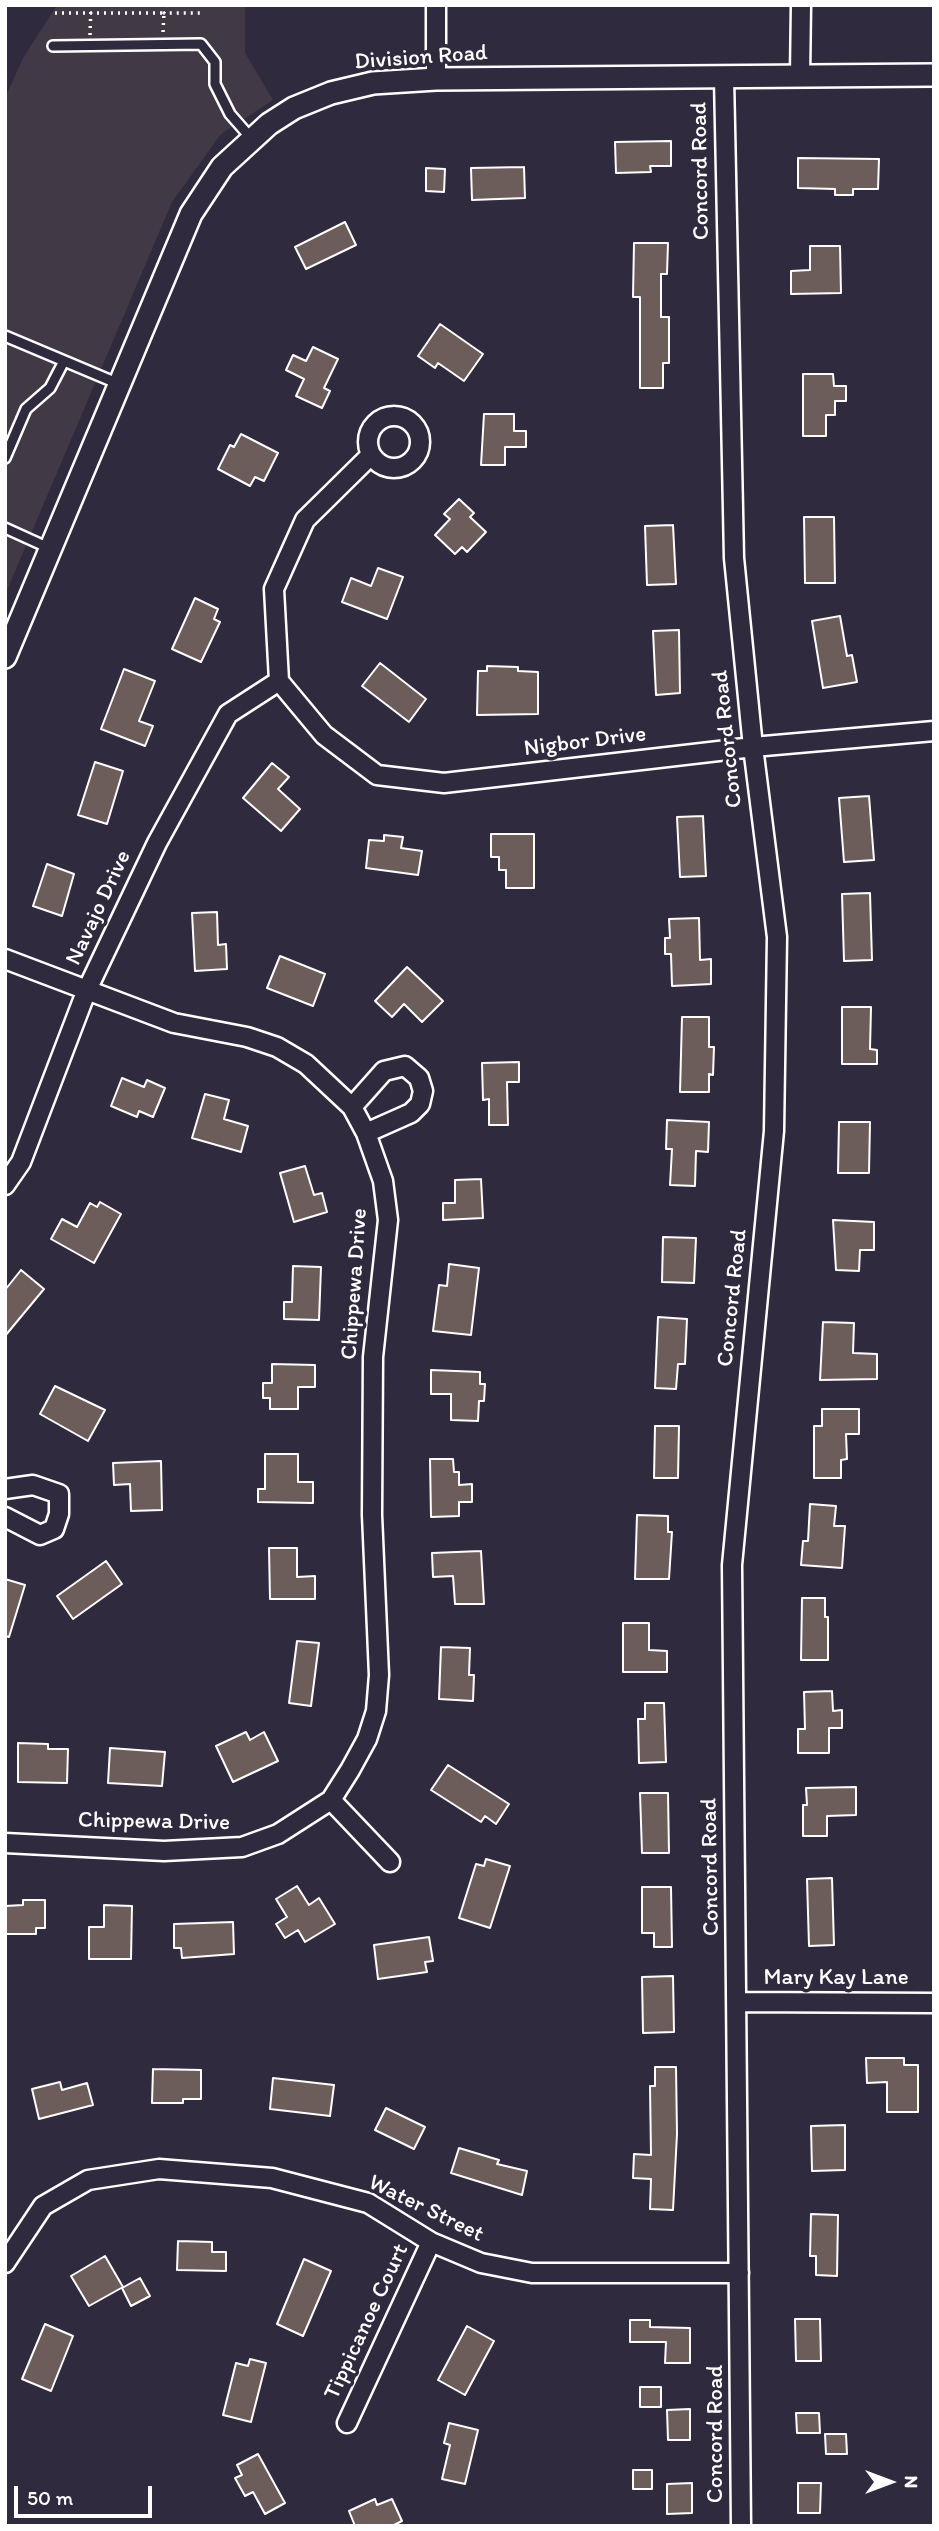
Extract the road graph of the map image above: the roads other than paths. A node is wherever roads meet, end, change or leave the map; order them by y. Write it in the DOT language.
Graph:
graph roads {
  1 [pos="436,5"];
  2 [pos="801,5"];
  3 [pos="53,46"];
  4 [pos="934,75"];
  5 [pos="800,76"];
  6 [pos="724,78"];
  7 [pos="436,79"];
  8 [pos="252,139"];
  9 [pos="5,336"];
  10 [pos="64,361"];
  11 [pos="119,384"];
  12 [pos="371,455"];
  13 [pos="5,458"];
  14 [pos="5,528"];
  15 [pos="51,549"];
  16 [pos="5,657"];
  17 [pos="279,681"];
  18 [pos="934,731"];
  19 [pos="753,747"];
  20 [pos="5,959"];
  21 [pos="86,992"];
  22 [pos="352,1107"];
  23 [pos="366,1133"];
  24 [pos="5,1185"];
  25 [pos="5,1489"];
  26 [pos="5,1517"];
  27 [pos="331,1800"];
  28 [pos="5,1843"];
  29 [pos="390,1862"];
  30 [pos="737,2002"];
  31 [pos="934,2003"];
  32 [pos="431,2242"];
  33 [pos="5,2263"];
  34 [pos="739,2273"];
  35 [pos="347,2423"];
  36 [pos="741,2526"];
  1 -- 7 [label="street"];
  2 -- 5 [label="street"];
  3 -- 8 [label="lane"];
  4 -- 5 [label="street, Division Road"];
  5 -- 6 [label="street, Division Road"];
  6 -- 7 [label="street, Division Road"];
  6 -- 19 [label="street, Concord Road"];
  7 -- 8 [label="street, Division Road"];
  8 -- 11 [label="street, Division Road"];
  9 -- 10 [label="lane"];
  10 -- 11 [label="lane"];
  10 -- 13 [label="lane"];
  11 -- 15 [label="street, Division Road"];
  12 -- 17 [label="street"];
  14 -- 15 [label="lane"];
  15 -- 16 [label="street, Division Road"];
  17 -- 19 [label="street, Nigbor Drive"];
  17 -- 21 [label="street, Navajo Drive"];
  18 -- 19 [label="street, Nigbor Drive"];
  19 -- 30 [label="street, Concord Road"];
  20 -- 21 [label="street, Chippewa Drive"];
  21 -- 22 [label="street, Chippewa Drive"];
  21 -- 24 [label="street, Navajo Drive"];
  22 -- 23 [label="street, Chippewa Drive"];
  22 -- 23 [label="street"];
  23 -- 27 [label="street, Chippewa Drive"];
  25 -- 26 [label="street"];
  27 -- 28 [label="street, Chippewa Drive"];
  27 -- 29 [label="street"];
  30 -- 31 [label="street, Mary Kay Lane"];
  30 -- 34 [label="street, Concord Road"];
  32 -- 33 [label="street, Water Street"];
  32 -- 34 [label="street, Water Street"];
  32 -- 35 [label="street, Tippicanoe Court"];
  34 -- 36 [label="street, Concord Road"];
}
